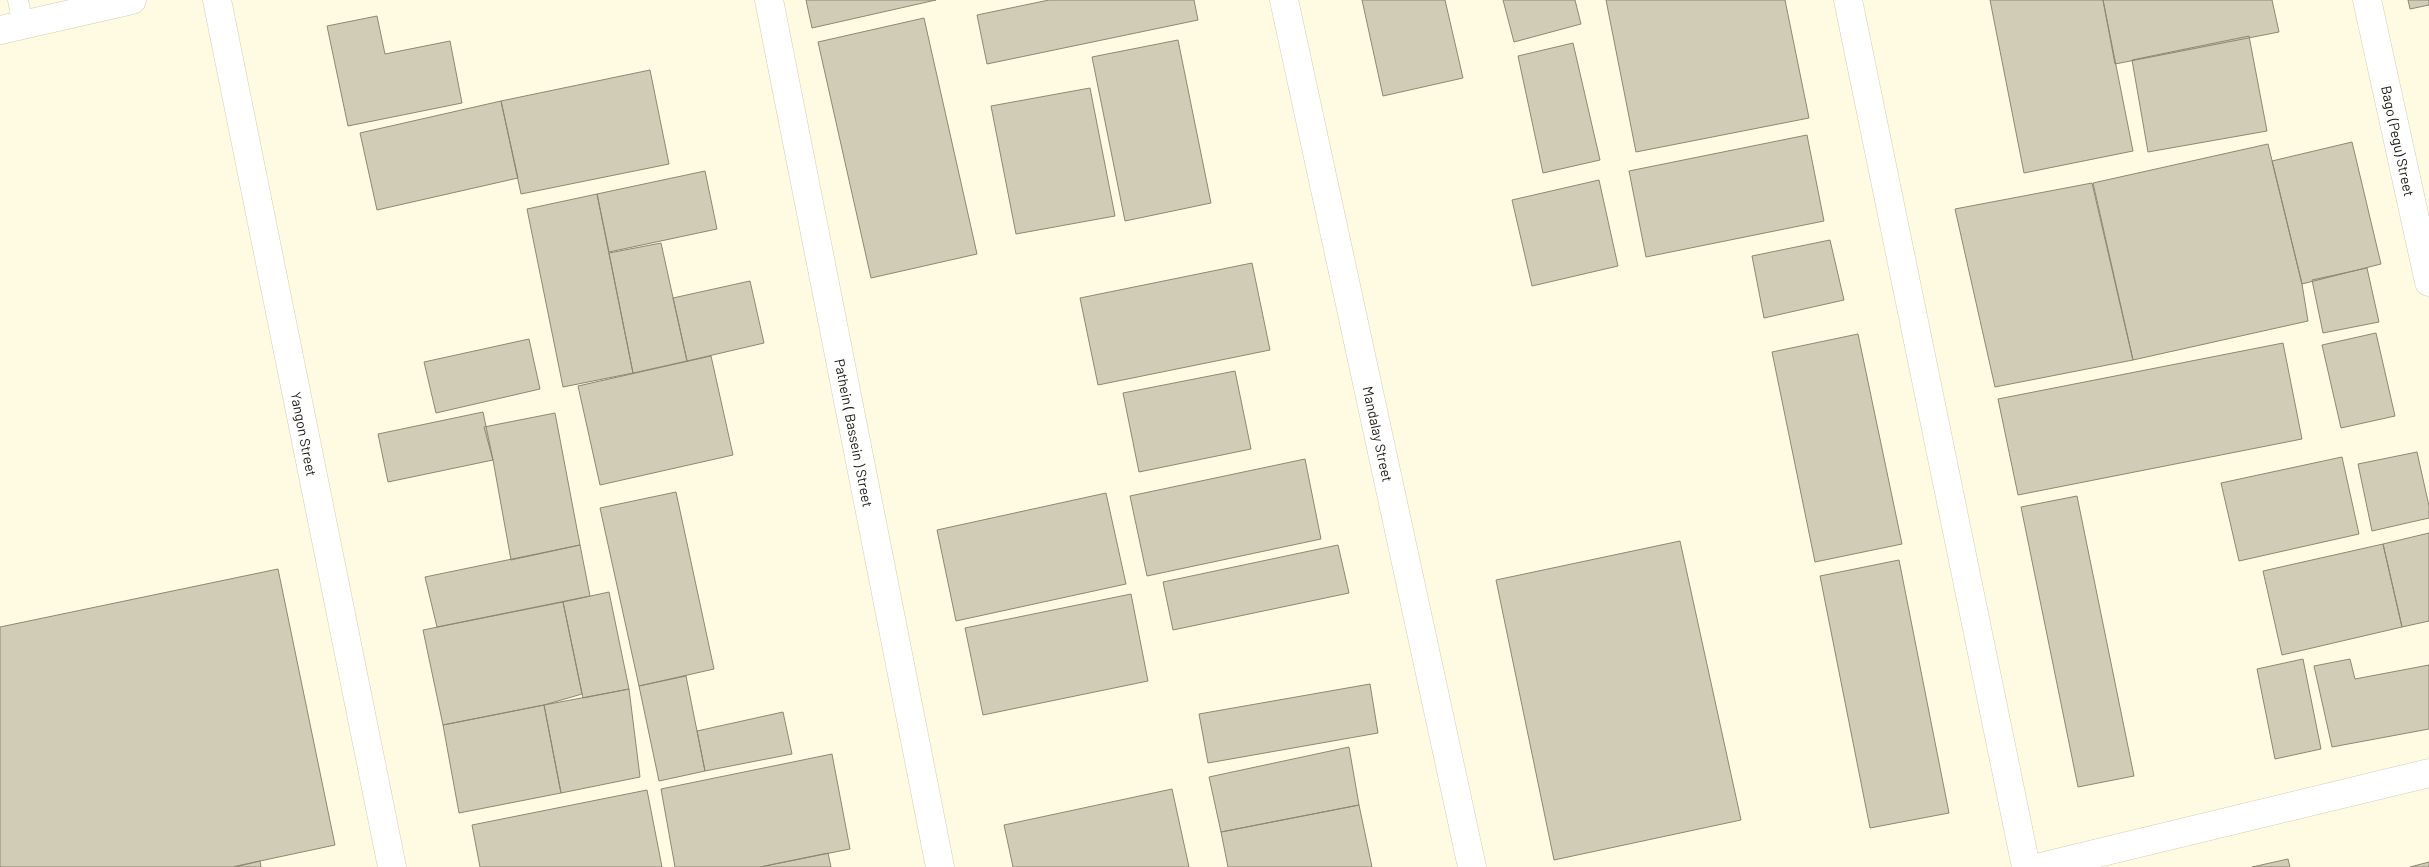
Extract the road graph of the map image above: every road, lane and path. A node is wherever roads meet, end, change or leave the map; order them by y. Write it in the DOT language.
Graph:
graph roads {
  1 [pos="132,0"];
  2 [pos="217,0"];
  3 [pos="769,0"];
  4 [pos="1284,0"];
  5 [pos="1848,0"];
  6 [pos="2367,0"];
  7 [pos="14,18"];
  8 [pos="2429,282"];
  9 [pos="2429,773"];
  10 [pos="392,867"];
  11 [pos="940,867"];
  12 [pos="1472,867"];
  13 [pos="2026,867"];
  14 [pos="2040,867"];
  1 -- 7 [label="street"];
  2 -- 10 [label="street, Yangon Street"];
  3 -- 11 [label="street, Pathein ( Bassein ) Street"];
  4 -- 12 [label="street, Mandalay Street"];
  5 -- 13 [label="street"];
  6 -- 8 [label="street, Bago (Pegu) Street"];
  9 -- 14 [label="street"];
}
